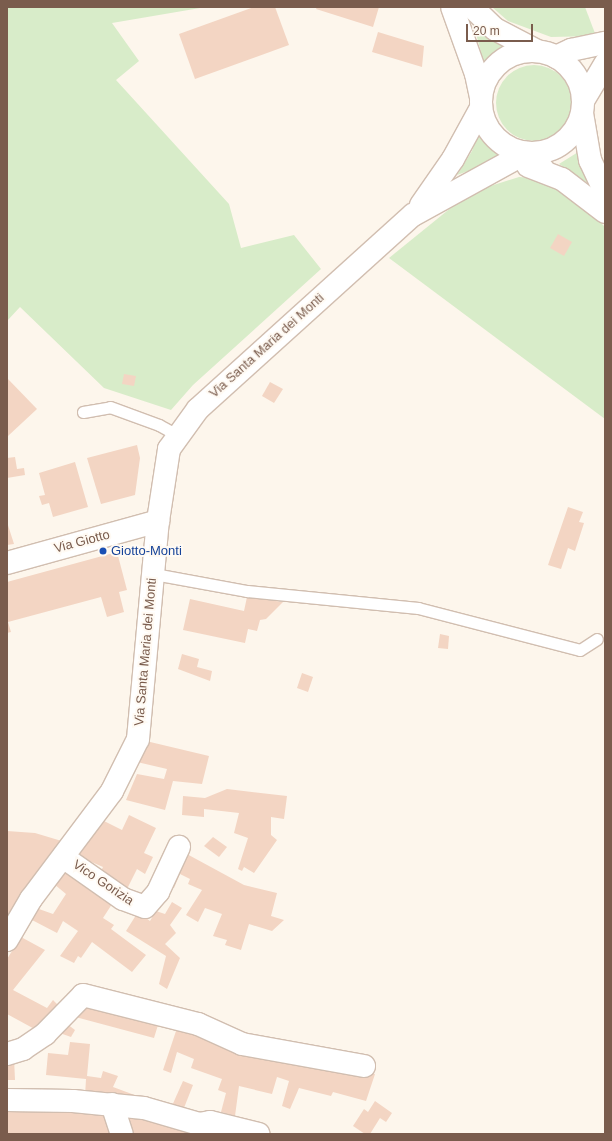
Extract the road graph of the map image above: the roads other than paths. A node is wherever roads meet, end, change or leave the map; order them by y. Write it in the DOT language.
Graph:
graph roads {
  1 [pos="452,7"];
  2 [pos="472,7"];
  3 [pos="605,43"];
  4 [pos="547,54"];
  5 [pos="605,64"];
  6 [pos="481,103"];
  7 [pos="582,107"];
  8 [pos="519,158"];
  9 [pos="605,192"];
  10 [pos="605,212"];
  11 [pos="413,215"];
  12 [pos="83,412"];
  13 [pos="177,435"];
  14 [pos="158,521"];
  15 [pos="7,563"];
  16 [pos="154,574"];
  17 [pos="597,639"];
  18 [pos="180,847"];
  19 [pos="63,857"];
  20 [pos="7,940"];
  21 [pos="7,1054"];
  22 [pos="364,1066"];
  23 [pos="7,1100"];
  24 [pos="112,1104"];
  25 [pos="122,1134"];
  26 [pos="259,1134"];
  1 -- 6 [label="street"];
  2 -- 4 [label="street"];
  3 -- 4 [label="street"];
  4 -- 6 [label="street"];
  4 -- 7 [label="street"];
  5 -- 7 [label="street"];
  6 -- 8 [label="street"];
  6 -- 11 [label="street"];
  7 -- 8 [label="street"];
  7 -- 9 [label="street"];
  8 -- 10 [label="street"];
  8 -- 11 [label="street"];
  11 -- 13 [label="street, Via Santa Maria dei Monti"];
  12 -- 13 [label="lane"];
  13 -- 14 [label="street, Via Santa Maria dei Monti"];
  14 -- 15 [label="street, Via Giotto"];
  14 -- 16 [label="street, Via Santa Maria dei Monti"];
  16 -- 17 [label="lane"];
  16 -- 19 [label="street, Via Santa Maria dei Monti"];
  18 -- 19 [label="street, Vico Gorizia"];
  19 -- 20 [label="street, Via Santa Maria dei Monti"];
  21 -- 22 [label="street"];
  23 -- 24 [label="street"];
  24 -- 25 [label="street"];
  24 -- 26 [label="street"];
}
